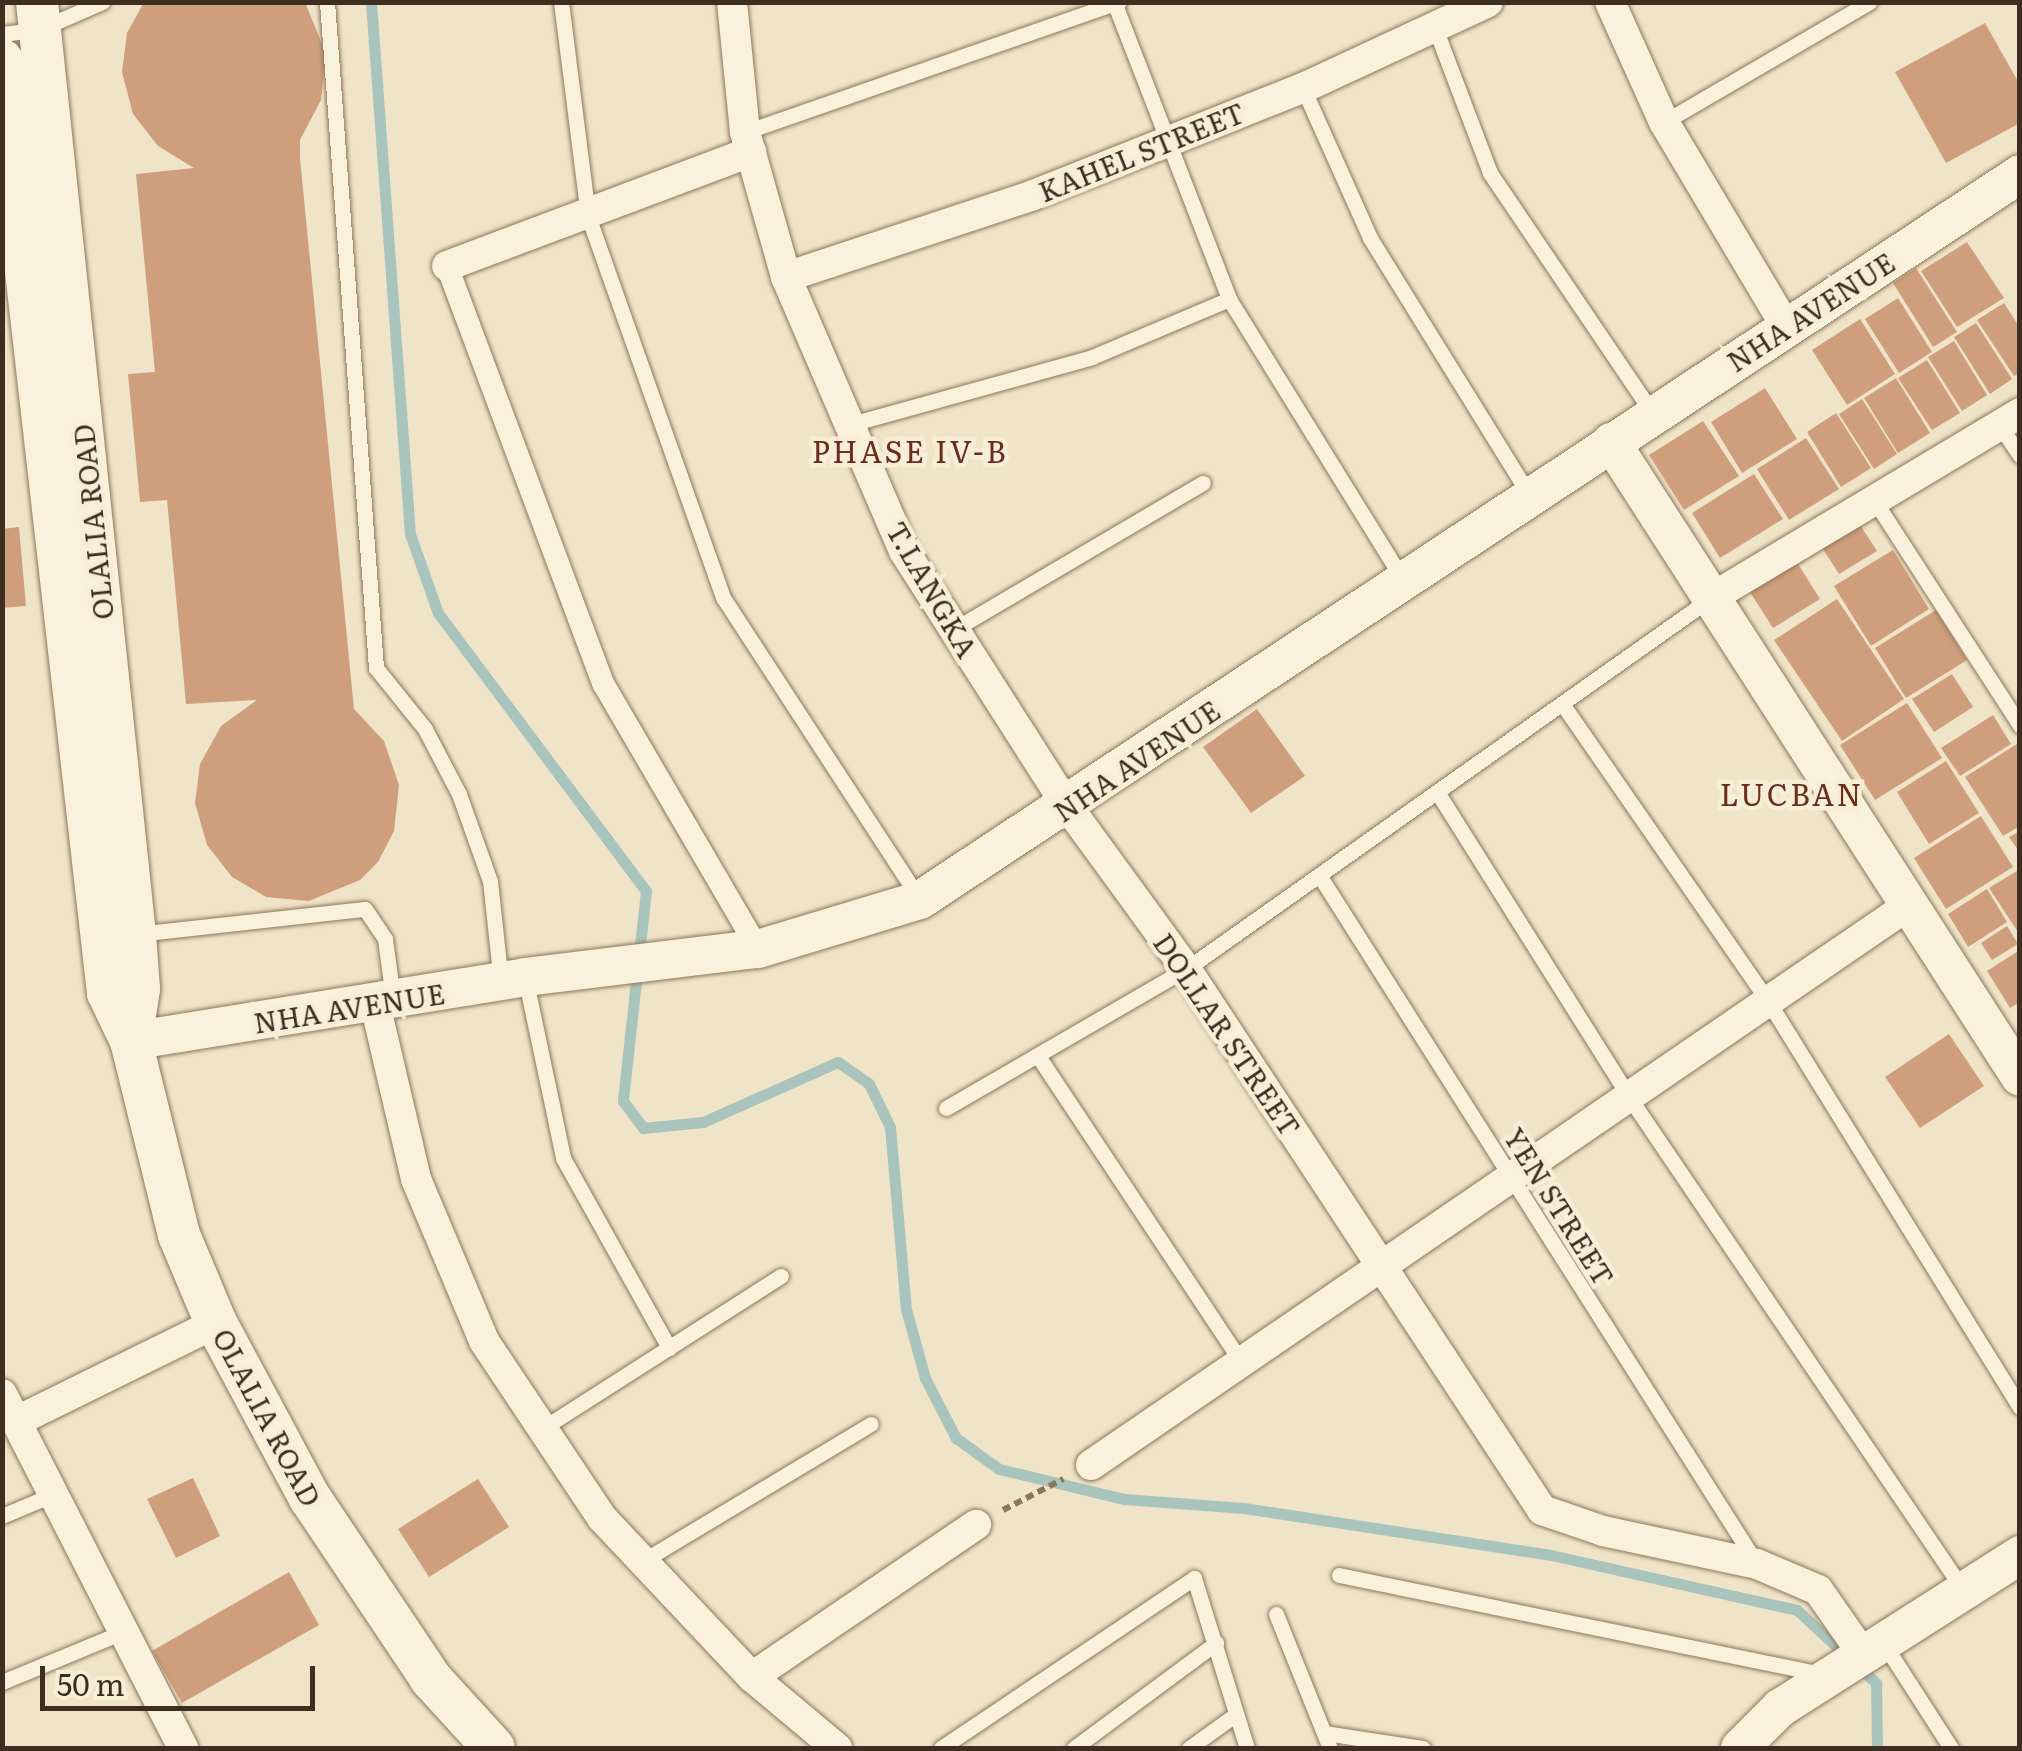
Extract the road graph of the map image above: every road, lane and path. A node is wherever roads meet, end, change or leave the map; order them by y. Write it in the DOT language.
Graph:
graph roads {
  1 [pos="102,2"];
  2 [pos="560,2"];
  3 [pos="732,2"];
  4 [pos="1488,2"];
  5 [pos="1610,2"];
  6 [pos="1868,2"];
  7 [pos="1116,3"];
  8 [pos="327,4"];
  9 [pos="26,22"];
  10 [pos="1435,28"];
  11 [pos="2,60"];
  12 [pos="1303,88"];
  13 [pos="1664,122"];
  14 [pos="1166,138"];
  15 [pos="748,142"];
  16 [pos="2020,174"];
  17 [pos="588,216"];
  18 [pos="30,266"];
  19 [pos="446,266"];
  20 [pos="786,276"];
  21 [pos="1228,299"];
  22 [pos="1786,326"];
  23 [pos="1653,414"];
  24 [pos="2010,420"];
  25 [pos="852,424"];
  26 [pos="1611,442"];
  27 [pos="2020,456"];
  28 [pos="1203,483"];
  29 [pos="1530,496"];
  30 [pos="1876,503"];
  31 [pos="1402,580"];
  32 [pos="1710,598"];
  33 [pos="954,630"];
  34 [pos="1564,705"];
  35 [pos="2020,726"];
  36 [pos="1438,794"];
  37 [pos="1068,807"];
  38 [pos="1320,875"];
  39 [pos="920,900"];
  40 [pos="1909,905"];
  41 [pos="119,936"];
  42 [pos="758,950"];
  43 [pos="1186,969"];
  44 [pos="513,979"];
  45 [pos="384,1001"];
  46 [pos="1768,1001"];
  47 [pos="130,1041"];
  48 [pos="1038,1056"];
  49 [pos="2016,1064"];
  50 [pos="1629,1097"];
  51 [pos="946,1108"];
  52 [pos="1512,1177"];
  53 [pos="1383,1264"];
  54 [pos="781,1276"];
  55 [pos="216,1322"];
  56 [pos="669,1348"];
  57 [pos="1241,1362"];
  58 [pos="2,1394"];
  59 [pos="2020,1407"];
  60 [pos="18,1421"];
  61 [pos="871,1424"];
  62 [pos="540,1430"];
  63 [pos="1091,1465"];
  64 [pos="54,1494"];
  65 [pos="2,1516"];
  66 [pos="976,1524"];
  67 [pos="2020,1555"];
  68 [pos="641,1562"];
  69 [pos="1757,1564"];
  70 [pos="1339,1575"];
  71 [pos="1964,1591"];
  72 [pos="1276,1614"];
  73 [pos="123,1632"];
  74 [pos="1216,1643"];
  75 [pos="1855,1661"];
  76 [pos="752,1677"];
  77 [pos="2,1682"];
  78 [pos="1234,1714"];
  79 [pos="1328,1741"];
  80 [pos="183,1748"];
  81 [pos="494,1748"];
  82 [pos="837,1748"];
  83 [pos="941,1748"];
  84 [pos="1074,1748"];
  85 [pos="1188,1748"];
  86 [pos="1248,1748"];
  87 [pos="1423,1748"];
  88 [pos="1740,1748"];
  89 [pos="1951,1748"];
  1 -- 9 [label="lane"];
  2 -- 17 [label="lane"];
  3 -- 15 [label="street, T.LANGKA"];
  4 -- 10 [label="street, KAHEL STREET"];
  5 -- 13 [label="street"];
  6 -- 13 [label="lane"];
  7 -- 14 [label="lane"];
  7 -- 15 [label="lane"];
  8 -- 44 [label="lane"];
  9 -- 18 [label="main road, OLALIA ROAD"];
  10 -- 12 [label="street, KAHEL STREET"];
  10 -- 23 [label="lane"];
  11 -- 18 [label="main road, OLALIA ROAD"];
  12 -- 14 [label="street, KAHEL STREET"];
  12 -- 29 [label="lane"];
  13 -- 22 [label="street"];
  14 -- 20 [label="street, KAHEL STREET"];
  14 -- 21 [label="lane"];
  15 -- 17 [label="street"];
  15 -- 20 [label="street, T.LANGKA"];
  16 -- 22 [label="street, NHA AVENUE"];
  17 -- 19 [label="street"];
  17 -- 39 [label="lane"];
  18 -- 41 [label="main road, OLALIA ROAD"];
  19 -- 42 [label="street"];
  20 -- 25 [label="street, T.LANGKA"];
  21 -- 25 [label="lane"];
  21 -- 31 [label="lane"];
  22 -- 23 [label="street, NHA AVENUE"];
  23 -- 26 [label="street, NHA AVENUE"];
  24 -- 27 [label="lane"];
  24 -- 30 [label="street"];
  25 -- 33 [label="street, T.LANGKA"];
  26 -- 29 [label="street, NHA AVENUE"];
  26 -- 32 [label="street"];
  28 -- 33 [label="lane"];
  29 -- 31 [label="street, NHA AVENUE"];
  30 -- 32 [label="street"];
  30 -- 35 [label="lane"];
  31 -- 37 [label="street, NHA AVENUE"];
  32 -- 34 [label="lane"];
  32 -- 40 [label="street"];
  33 -- 37 [label="street, T.LANGKA"];
  34 -- 36 [label="lane"];
  34 -- 46 [label="lane"];
  36 -- 38 [label="lane"];
  36 -- 50 [label="lane"];
  37 -- 39 [label="street, NHA AVENUE"];
  37 -- 43 [label="street, DOLLAR STREET"];
  38 -- 43 [label="lane"];
  38 -- 52 [label="lane, YEN STREET"];
  39 -- 42 [label="street, NHA AVENUE"];
  40 -- 46 [label="street"];
  40 -- 49 [label="street"];
  41 -- 45 [label="lane"];
  41 -- 47 [label="main road, OLALIA ROAD"];
  42 -- 44 [label="street, NHA AVENUE"];
  43 -- 48 [label="lane"];
  43 -- 53 [label="street, DOLLAR STREET"];
  44 -- 45 [label="street, NHA AVENUE"];
  44 -- 56 [label="lane"];
  45 -- 47 [label="street, NHA AVENUE"];
  45 -- 62 [label="street"];
  46 -- 50 [label="street"];
  46 -- 59 [label="lane"];
  47 -- 55 [label="main road, OLALIA ROAD"];
  48 -- 51 [label="lane"];
  48 -- 57 [label="lane"];
  50 -- 52 [label="street"];
  50 -- 71 [label="lane"];
  52 -- 53 [label="street"];
  52 -- 69 [label="lane, YEN STREET"];
  53 -- 57 [label="street"];
  53 -- 69 [label="street, DOLLAR STREET"];
  54 -- 56 [label="lane"];
  55 -- 60 [label="street"];
  55 -- 81 [label="main road, OLALIA ROAD"];
  56 -- 62 [label="lane"];
  57 -- 63 [label="street"];
  58 -- 60 [label="street"];
  60 -- 64 [label="street"];
  61 -- 68 [label="lane"];
  62 -- 68 [label="street"];
  63 -- 66 [label="path"];
  64 -- 65 [label="lane"];
  64 -- 73 [label="street"];
  66 -- 76 [label="street"];
  67 -- 71 [label="street"];
  68 -- 76 [label="street"];
  69 -- 75 [label="street, DOLLAR STREET"];
  70 -- 75 [label="lane"];
  71 -- 75 [label="street"];
  72 -- 79 [label="lane"];
  73 -- 77 [label="lane"];
  73 -- 80 [label="street"];
  74 -- 78 [label="lane"];
  74 -- 83 [label="lane"];
  74 -- 84 [label="lane"];
  75 -- 88 [label="street"];
  75 -- 89 [label="lane"];
  76 -- 82 [label="street"];
  78 -- 85 [label="lane"];
  78 -- 86 [label="lane"];
  79 -- 87 [label="lane"];
}
